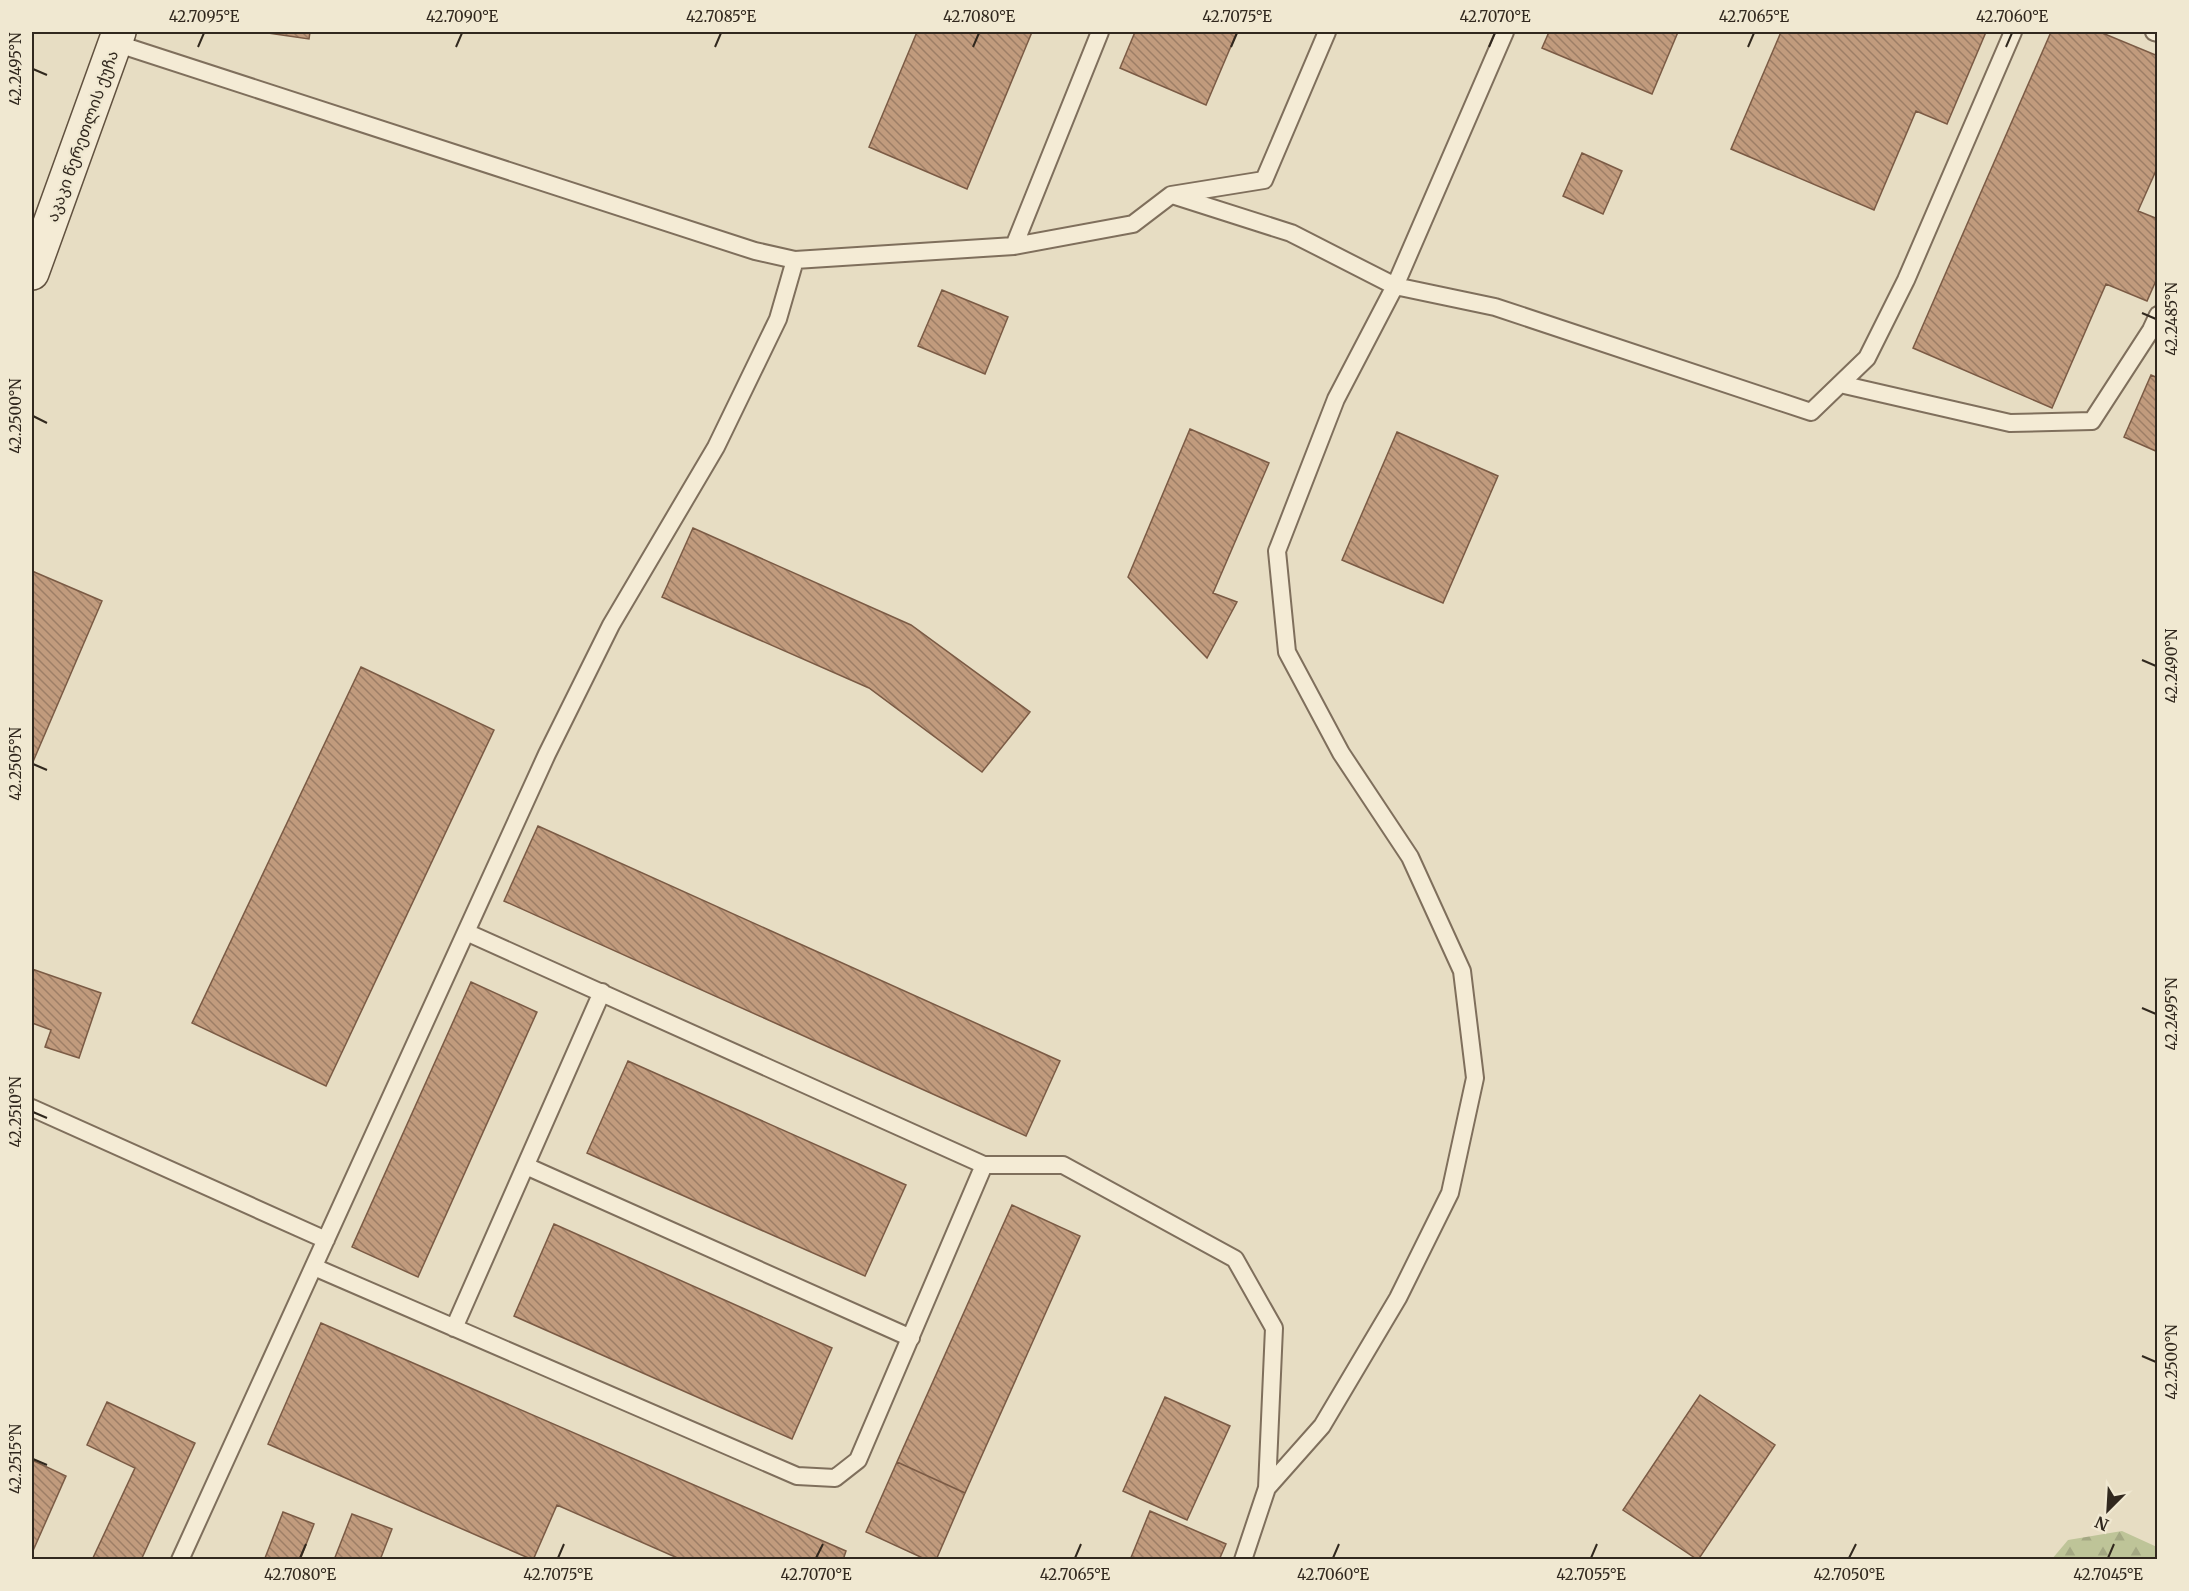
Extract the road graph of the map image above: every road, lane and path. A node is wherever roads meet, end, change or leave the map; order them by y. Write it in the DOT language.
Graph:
graph roads {
  1 [pos="1100,32"];
  2 [pos="1327,32"];
  3 [pos="1504,32"];
  4 [pos="2013,32"];
  5 [pos="117,37"];
  6 [pos="1171,195"];
  7 [pos="1014,246"];
  8 [pos="795,260"];
  9 [pos="32,273"];
  10 [pos="1395,286"];
  11 [pos="2157,315"];
  12 [pos="1840,384"];
  13 [pos="466,932"];
  14 [pos="602,992"];
  15 [pos="32,1108"];
  16 [pos="984,1165"];
  17 [pos="526,1166"];
  18 [pos="326,1240"];
  19 [pos="314,1267"];
  20 [pos="454,1328"];
  21 [pos="911,1338"];
  22 [pos="1267,1488"];
  23 [pos="180,1560"];
  24 [pos="1243,1560"];
  1 -- 7 [label="lane"];
  2 -- 6 [label="lane"];
  3 -- 10 [label="lane"];
  4 -- 12 [label="lane"];
  5 -- 8 [label="lane"];
  5 -- 9 [label="main road, აკაკი წერეთლის ქუჩა"];
  6 -- 7 [label="lane"];
  6 -- 10 [label="lane"];
  7 -- 8 [label="lane"];
  8 -- 13 [label="lane"];
  10 -- 12 [label="lane"];
  10 -- 22 [label="lane"];
  11 -- 12 [label="lane"];
  13 -- 14 [label="lane"];
  13 -- 18 [label="lane"];
  14 -- 16 [label="lane"];
  14 -- 17 [label="lane"];
  15 -- 18 [label="lane"];
  16 -- 21 [label="lane"];
  16 -- 22 [label="lane"];
  17 -- 20 [label="lane"];
  17 -- 21 [label="lane"];
  18 -- 19 [label="lane"];
  19 -- 20 [label="lane"];
  19 -- 23 [label="lane"];
  20 -- 21 [label="lane"];
  22 -- 24 [label="lane"];
}
